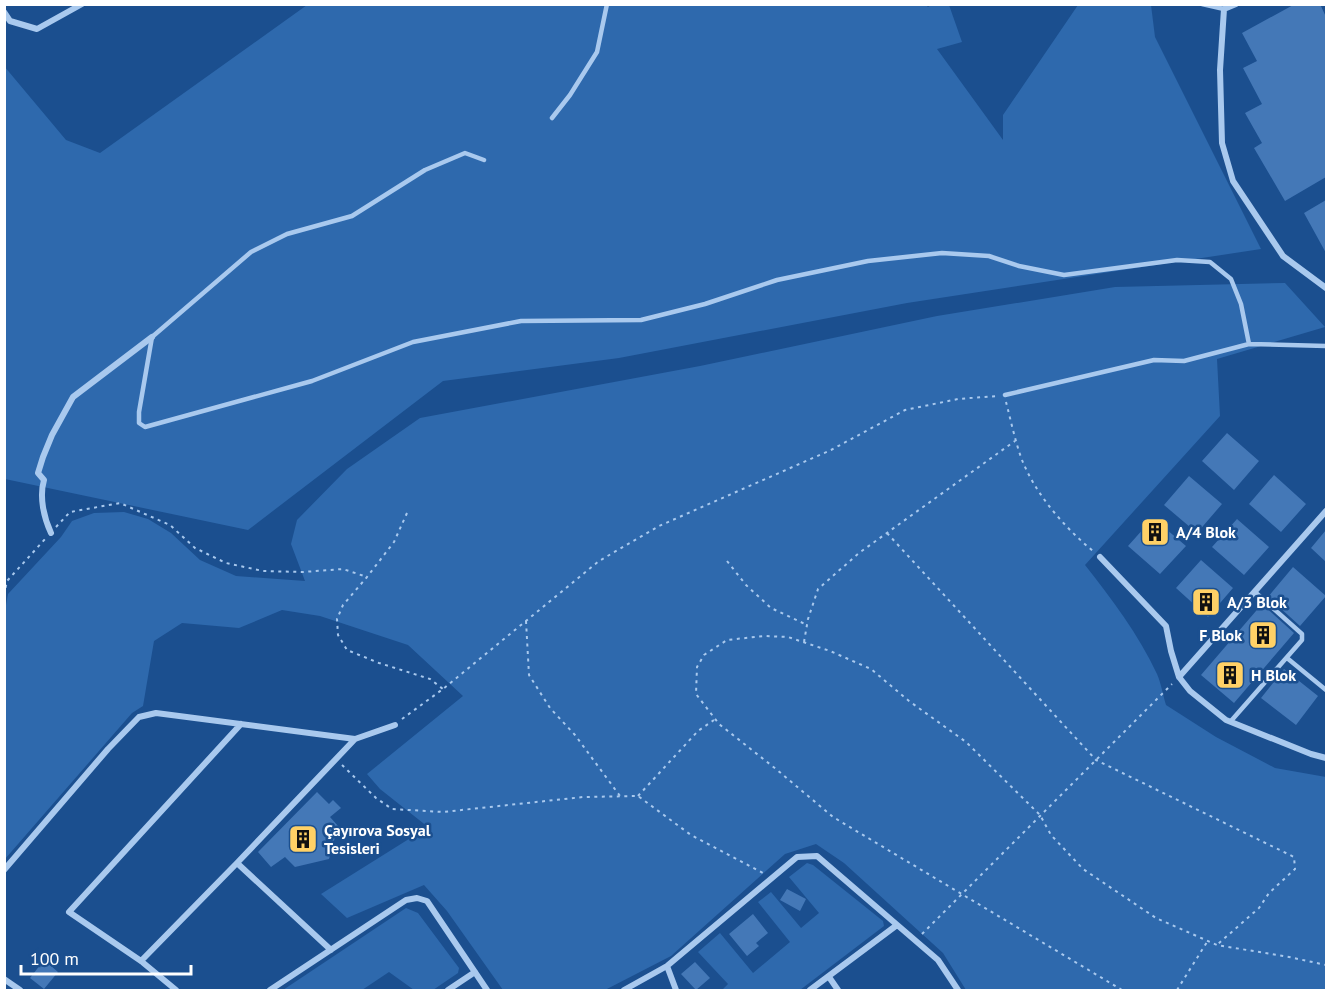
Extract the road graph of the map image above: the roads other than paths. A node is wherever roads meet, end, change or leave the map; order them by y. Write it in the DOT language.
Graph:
graph roads {
  1 [pos="82,4"];
  2 [pos="607,4"];
  3 [pos="1202,4"];
  4 [pos="1236,4"];
  5 [pos="1224,9"];
  6 [pos="4,12"];
  7 [pos="552,118"];
  8 [pos="483,160"];
  9 [pos="1326,288"];
  10 [pos="152,338"];
  11 [pos="1249,344"];
  12 [pos="1326,346"];
  13 [pos="1005,395"];
  14 [pos="1326,511"];
  15 [pos="51,533"];
  16 [pos="1100,557"];
  17 [pos="1255,592"];
  18 [pos="1287,658"];
  19 [pos="1179,677"];
  20 [pos="1326,690"];
  21 [pos="1231,721"];
  22 [pos="241,724"];
  23 [pos="395,724"];
  24 [pos="355,739"];
  25 [pos="1326,758"];
  26 [pos="237,864"];
  27 [pos="4,870"];
  28 [pos="897,925"];
  29 [pos="331,950"];
  30 [pos="141,961"];
  31 [pos="667,966"];
  32 [pos="475,972"];
  33 [pos="829,977"];
  34 [pos="4,979"];
  35 [pos="20,990"];
  36 [pos="176,990"];
  37 [pos="270,990"];
  38 [pos="448,990"];
  39 [pos="487,990"];
  40 [pos="624,990"];
  41 [pos="676,990"];
  42 [pos="810,990"];
  43 [pos="838,990"];
  44 [pos="958,990"];
  1 -- 6 [label="street"];
  2 -- 7 [label="lane"];
  3 -- 5 [label="lane"];
  4 -- 5 [label="street"];
  5 -- 9 [label="street"];
  8 -- 10 [label="lane"];
  10 -- 11 [label="lane"];
  10 -- 15 [label="street"];
  11 -- 12 [label="lane"];
  11 -- 13 [label="lane"];
  14 -- 17 [label="street"];
  16 -- 19 [label="street"];
  17 -- 18 [label="lane"];
  17 -- 19 [label="street"];
  18 -- 20 [label="lane"];
  18 -- 21 [label="lane"];
  19 -- 21 [label="street"];
  21 -- 25 [label="street"];
  22 -- 24 [label="street"];
  22 -- 27 [label="street"];
  22 -- 30 [label="street"];
  23 -- 24 [label="street"];
  24 -- 26 [label="street"];
  26 -- 29 [label="street"];
  26 -- 30 [label="street"];
  28 -- 31 [label="street"];
  28 -- 33 [label="street"];
  28 -- 44 [label="street"];
  29 -- 32 [label="street"];
  29 -- 37 [label="street"];
  30 -- 36 [label="street"];
  31 -- 40 [label="street"];
  31 -- 41 [label="street"];
  32 -- 38 [label="street"];
  32 -- 39 [label="street"];
  33 -- 42 [label="street"];
  33 -- 43 [label="street"];
  34 -- 35 [label="street"];
}
